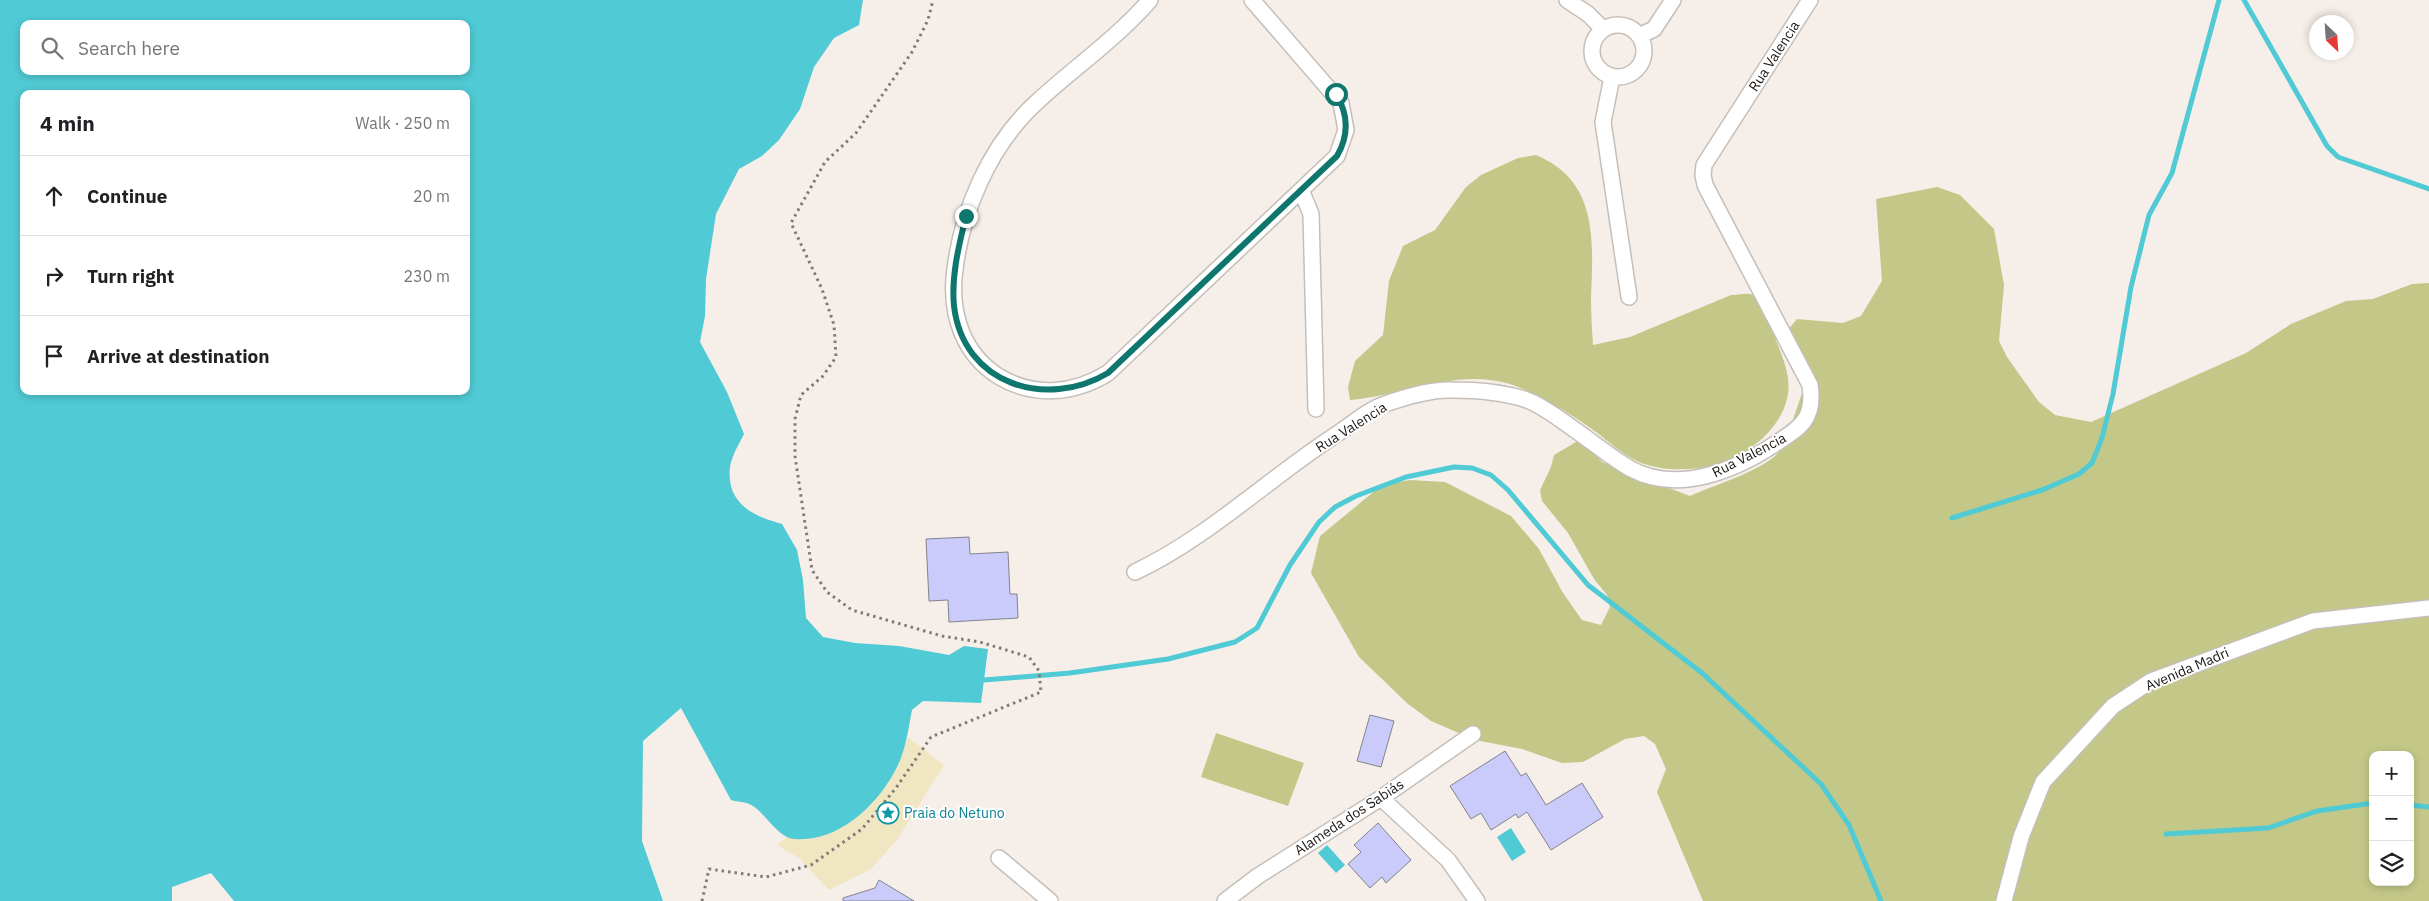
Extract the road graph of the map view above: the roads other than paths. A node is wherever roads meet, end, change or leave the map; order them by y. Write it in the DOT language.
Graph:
graph roads {
  1 [pos="1150,0"];
  2 [pos="1252,0"];
  3 [pos="1567,0"];
  4 [pos="1673,0"];
  5 [pos="1810,0"];
  6 [pos="1603,29"];
  7 [pos="1640,36"];
  8 [pos="1612,76"];
  9 [pos="1301,190"];
  10 [pos="1629,297"];
  11 [pos="1316,409"];
  12 [pos="1134,572"];
  13 [pos="2429,608"];
  14 [pos="1474,734"];
  15 [pos="1381,798"];
  16 [pos="999,858"];
  17 [pos="1050,901"];
  18 [pos="1225,901"];
  19 [pos="1478,901"];
  20 [pos="2004,901"];
  1 -- 9 [label="street"];
  2 -- 9 [label="street"];
  3 -- 6 [label="street"];
  4 -- 7 [label="street"];
  5 -- 12 [label="street, Rua Valencia"];
  6 -- 7 [label="street"];
  6 -- 8 [label="street"];
  7 -- 8 [label="street"];
  8 -- 10 [label="street"];
  9 -- 11 [label="street"];
  13 -- 20 [label="street, Avenida Madri"];
  14 -- 15 [label="street, Alameda dos Sabiás"];
  15 -- 18 [label="street, Alameda dos Sabiás"];
  15 -- 19 [label="street"];
  16 -- 17 [label="street"];
}
